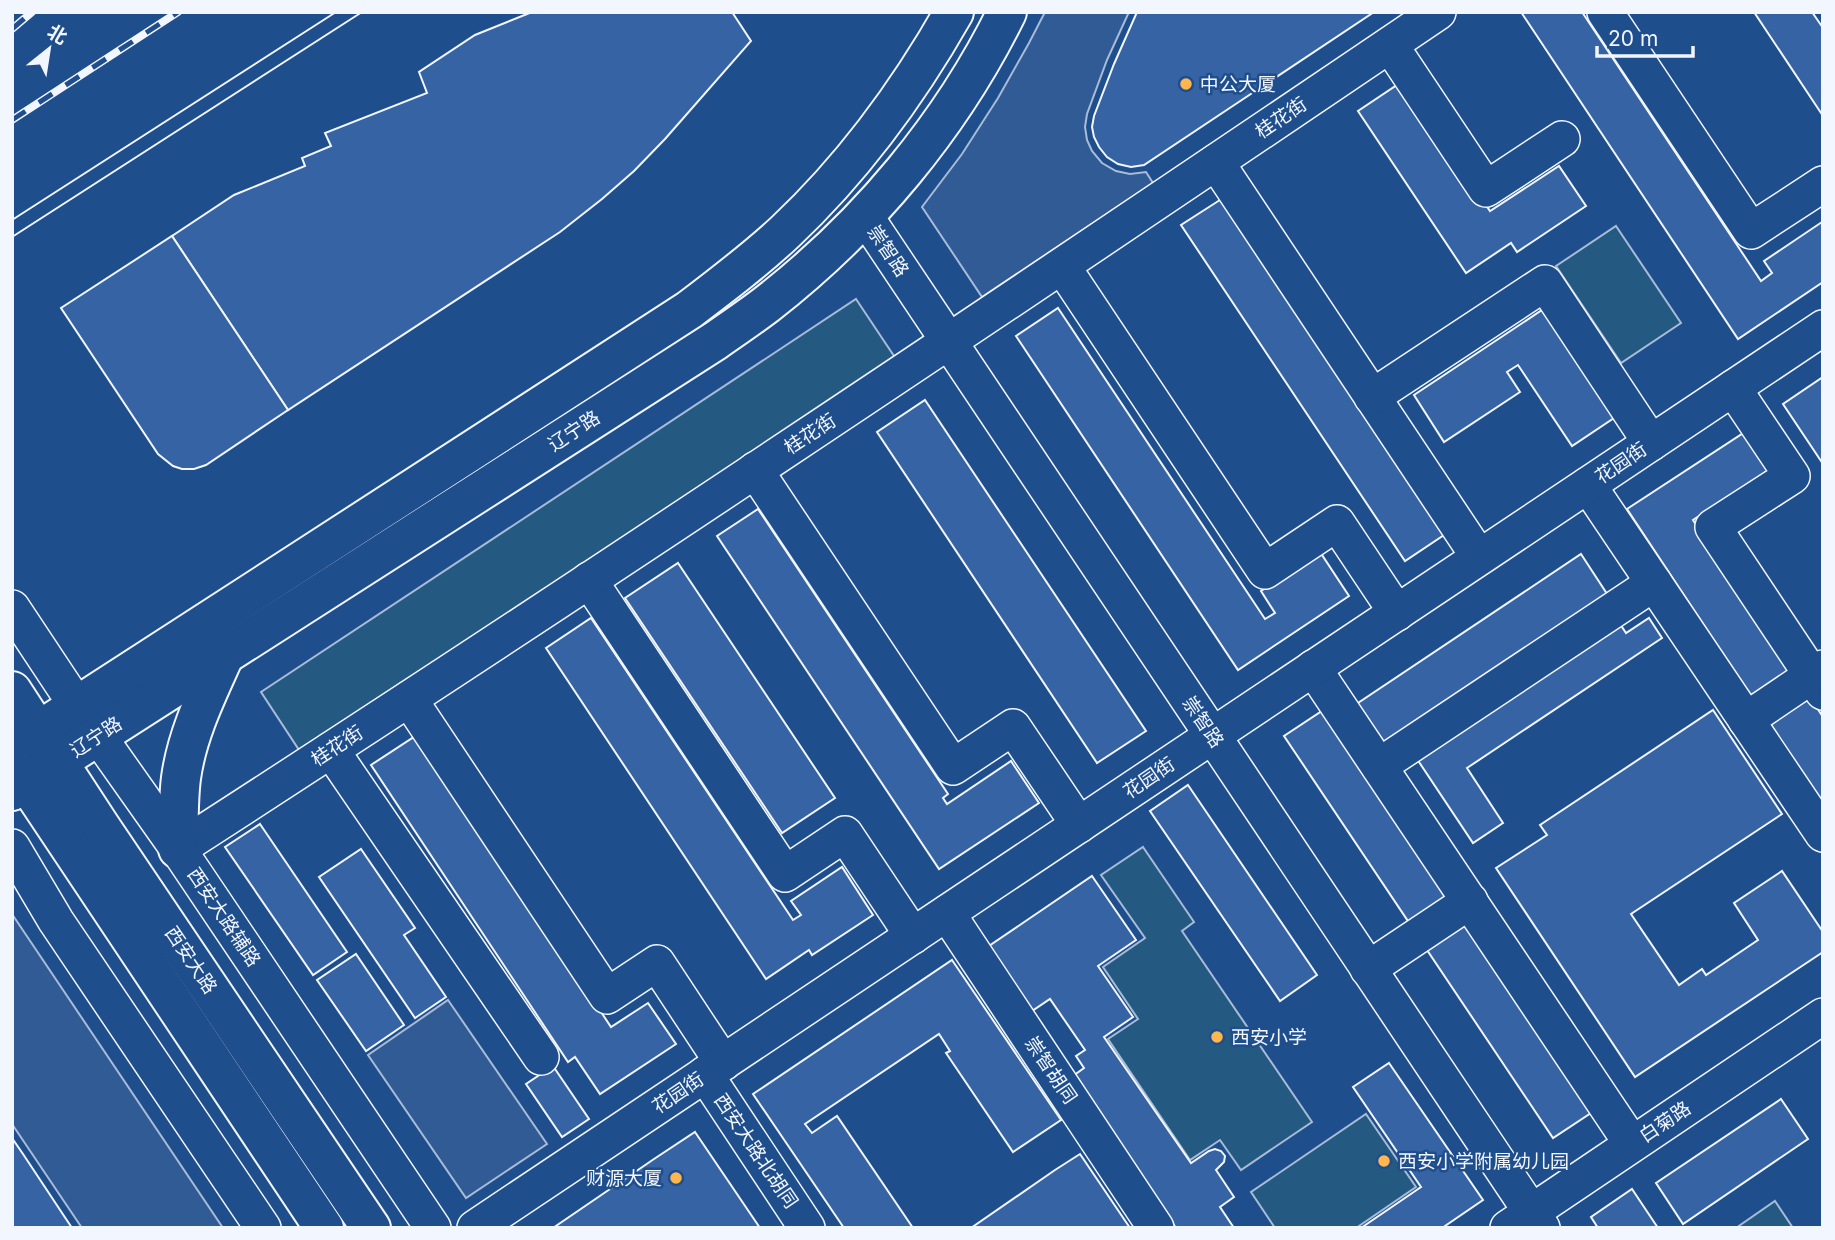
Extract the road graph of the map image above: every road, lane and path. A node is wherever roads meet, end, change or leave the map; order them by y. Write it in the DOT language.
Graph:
graph roads {
  1 [pos="954,12"];
  2 [pos="1007,12"];
  3 [pos="1438,12"];
  4 [pos="1605,12"];
  5 [pos="1390,44"];
  6 [pos="1562,139"];
  7 [pos="1216,162"];
  8 [pos="1823,184"];
  9 [pos="864,216"];
  10 [pos="1062,266"];
  11 [pos="1823,328"];
  12 [pos="949,342"];
  13 [pos="1733,388"];
  14 [pos="1373,397"];
  15 [pos="1651,443"];
  16 [pos="755,470"];
  17 [pos="1588,485"];
  18 [pos="1479,557"];
  19 [pos="589,580"];
  20 [pos="1654,583"];
  21 [pos="12,608"];
  22 [pos="1397,613"];
  23 [pos="225,654"];
  24 [pos="1313,668"];
  25 [pos="1819,679"];
  26 [pos="12,691"];
  27 [pos="409,699"];
  28 [pos="1746,720"];
  29 [pos="88,721"];
  30 [pos="1212,736"];
  31 [pos="331,750"];
  32 [pos="27,762"];
  33 [pos="1379,766"];
  34 [pos="1079,825"];
  35 [pos="1823,834"];
  36 [pos="12,848"];
  37 [pos="178,849"];
  38 [pos="1470,901"];
  39 [pos="947,913"];
  40 [pos="913,936"];
  41 [pos="1368,969"];
  42 [pos="1823,1016"];
  43 [pos="541,1057"];
  44 [pos="714,1068"];
  45 [pos="1632,1144"];
  46 [pos="1527,1223"];
  47 [pos="263,1228"];
  48 [pos="324,1228"];
  49 [pos="370,1228"];
  50 [pos="433,1228"];
  51 [pos="475,1228"];
  52 [pos="807,1228"];
  53 [pos="1156,1228"];
  1 -- 29 [label="main road, 辽宁路"];
  2 -- 9 [label="main road, 辽宁路"];
  3 -- 5 [label="street, 桂花街"];
  4 -- 8 [label="street"];
  5 -- 6 [label="street"];
  5 -- 7 [label="street, 桂花街"];
  7 -- 10 [label="street, 桂花街"];
  7 -- 14 [label="street"];
  9 -- 12 [label="street, 崇智路"];
  9 -- 23 [label="main road, 辽宁路"];
  10 -- 12 [label="street, 桂花街"];
  10 -- 22 [label="street"];
  11 -- 13 [label="street, 花园街"];
  12 -- 16 [label="street, 桂花街"];
  12 -- 30 [label="street, 崇智路"];
  13 -- 15 [label="street, 花园街"];
  13 -- 25 [label="street"];
  14 -- 15 [label="street"];
  14 -- 18 [label="street"];
  15 -- 17 [label="street, 花园街"];
  16 -- 19 [label="street, 桂花街"];
  16 -- 34 [label="street"];
  17 -- 18 [label="street, 花园街"];
  17 -- 20 [label="street"];
  18 -- 22 [label="street, 花园街"];
  19 -- 27 [label="street, 桂花街"];
  19 -- 40 [label="street"];
  20 -- 28 [label="street"];
  20 -- 33 [label="street"];
  21 -- 29 [label="street, 西安大路辅路"];
  22 -- 24 [label="street, 花园街"];
  23 -- 29 [label="main road, 辽宁路"];
  23 -- 37 [label="main road"];
  24 -- 30 [label="street, 花园街"];
  24 -- 33 [label="street"];
  25 -- 28 [label="street"];
  26 -- 32 [label="main road, 西安大路"];
  27 -- 31 [label="street, 桂花街"];
  27 -- 44 [label="street, 西安大路北胡同"];
  28 -- 35 [label="street"];
  29 -- 32 [label="main road, 辽宁路"];
  29 -- 37 [label="street, 西安大路辅路"];
  30 -- 34 [label="street, 花园街"];
  30 -- 41 [label="street, 崇智路"];
  31 -- 37 [label="street, 桂花街"];
  31 -- 43 [label="street"];
  32 -- 48 [label="main road, 西安大路"];
  32 -- 49 [label="main road, 西安大路"];
  33 -- 38 [label="street"];
  34 -- 39 [label="street, 花园街"];
  36 -- 47 [label="street"];
  37 -- 50 [label="street, 西安大路辅路"];
  38 -- 41 [label="street"];
  38 -- 45 [label="street"];
  39 -- 40 [label="street, 花园街"];
  39 -- 53 [label="street, 崇智胡同"];
  40 -- 44 [label="street, 花园街"];
  41 -- 46 [label="street, 崇智路"];
  42 -- 45 [label="street, 白菊路"];
  44 -- 51 [label="street, 花园街"];
  44 -- 52 [label="street, 西安大路北胡同"];
  45 -- 46 [label="street, 白菊路"];
}
